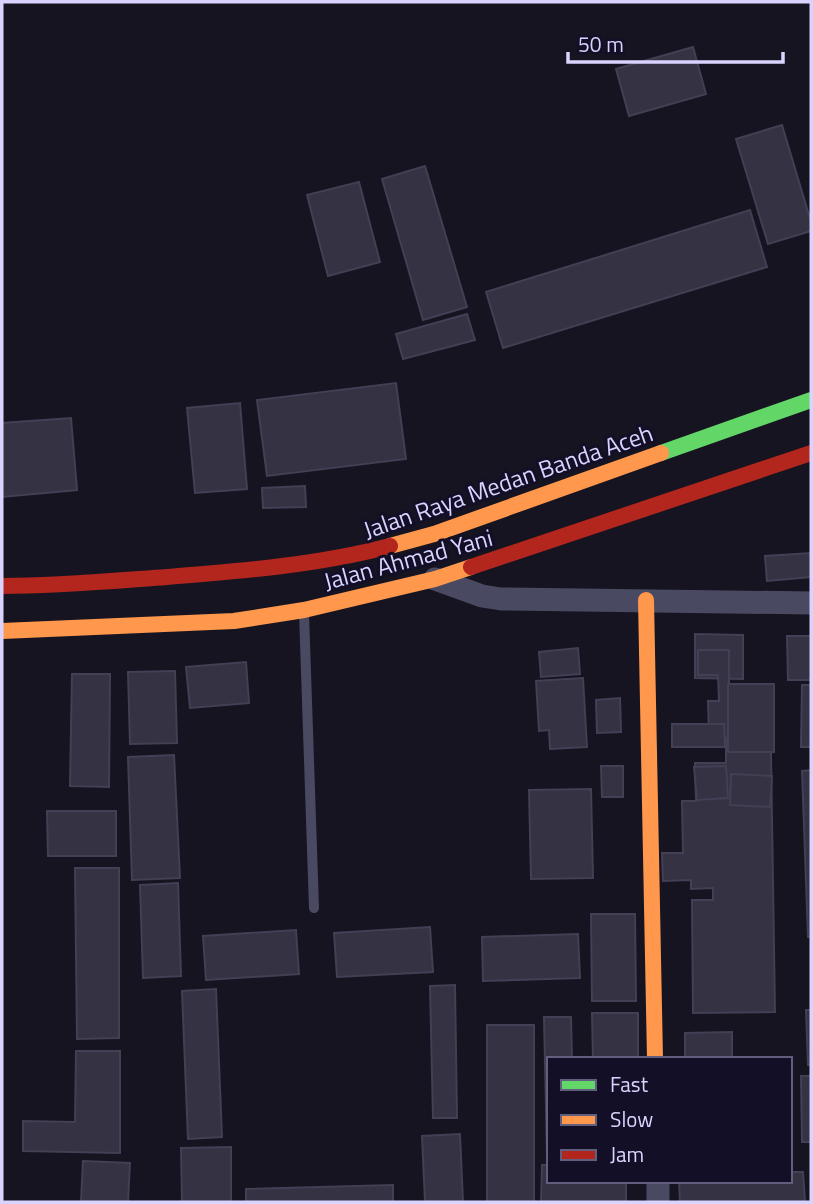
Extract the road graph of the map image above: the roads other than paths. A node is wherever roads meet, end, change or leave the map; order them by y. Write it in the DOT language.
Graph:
graph roads {
  1 [pos="811,400"];
  2 [pos="811,453"];
  3 [pos="435,579"];
  4 [pos="2,586"];
  5 [pos="646,600"];
  6 [pos="811,603"];
  7 [pos="304,610"];
  8 [pos="2,631"];
  9 [pos="314,908"];
  10 [pos="655,1057"];
  11 [pos="658,1183"];
  12 [pos="658,1202"];
  1 -- 4 [label="main road, Jalan Raya Medan Banda Aceh"];
  2 -- 3 [label="main road, Jalan Ahmad Yani"];
  3 -- 5 [label="street"];
  3 -- 7 [label="main road, Jalan Ahmad Yani"];
  5 -- 6 [label="street"];
  5 -- 10 [label="main road"];
  7 -- 8 [label="main road, Jalan Ahmad Yani"];
  7 -- 9 [label="lane"];
  11 -- 12 [label="street"];
}
